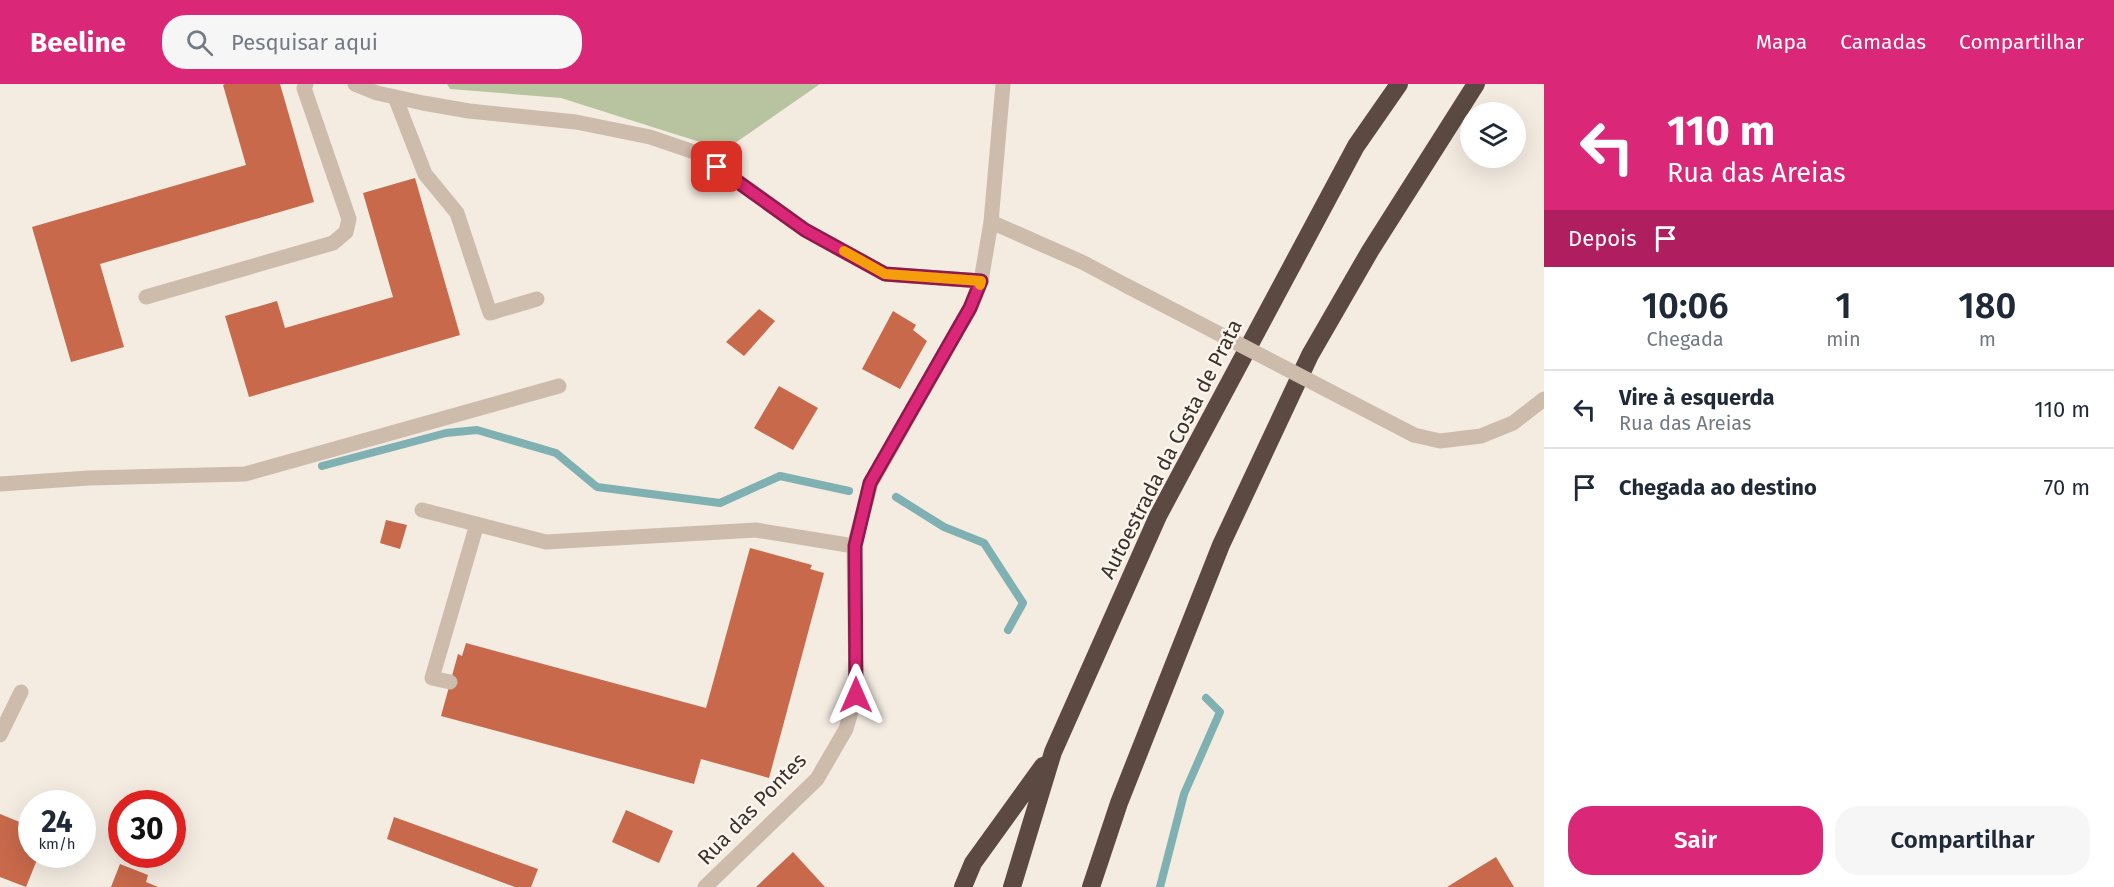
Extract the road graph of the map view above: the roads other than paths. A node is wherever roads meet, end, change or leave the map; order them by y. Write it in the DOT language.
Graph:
graph roads {
  1 [pos="306,84"];
  2 [pos="355,84"];
  3 [pos="1003,84"];
  4 [pos="1399,84"];
  5 [pos="1476,84"];
  6 [pos="395,97"];
  7 [pos="991,222"];
  8 [pos="981,281"];
  9 [pos="146,297"];
  10 [pos="537,299"];
  11 [pos="560,386"];
  12 [pos="1544,399"];
  13 [pos="0,484"];
  14 [pos="422,510"];
  15 [pos="477,524"];
  16 [pos="855,546"];
  17 [pos="450,682"];
  18 [pos="21,692"];
  19 [pos="0,735"];
  20 [pos="1053,752"];
  21 [pos="713,884"];
  22 [pos="963,887"];
  23 [pos="1012,887"];
  24 [pos="1091,887"];
  1 -- 9 [label="street"];
  2 -- 6 [label="street"];
  3 -- 7 [label="street, Rua das Pontes"];
  4 -- 20 [label="highway, Autoestrada da Costa de Prata"];
  5 -- 24 [label="highway"];
  6 -- 8 [label="street"];
  6 -- 10 [label="street"];
  7 -- 8 [label="street, Rua das Pontes"];
  7 -- 12 [label="street, bridge"];
  8 -- 16 [label="street, Rua das Pontes"];
  11 -- 13 [label="street"];
  14 -- 15 [label="street"];
  15 -- 16 [label="street"];
  15 -- 17 [label="street"];
  16 -- 21 [label="street, Rua das Pontes"];
  18 -- 19 [label="street"];
  20 -- 22 [label="highway"];
  20 -- 23 [label="highway, Autoestrada da Costa de Prata"];
}
